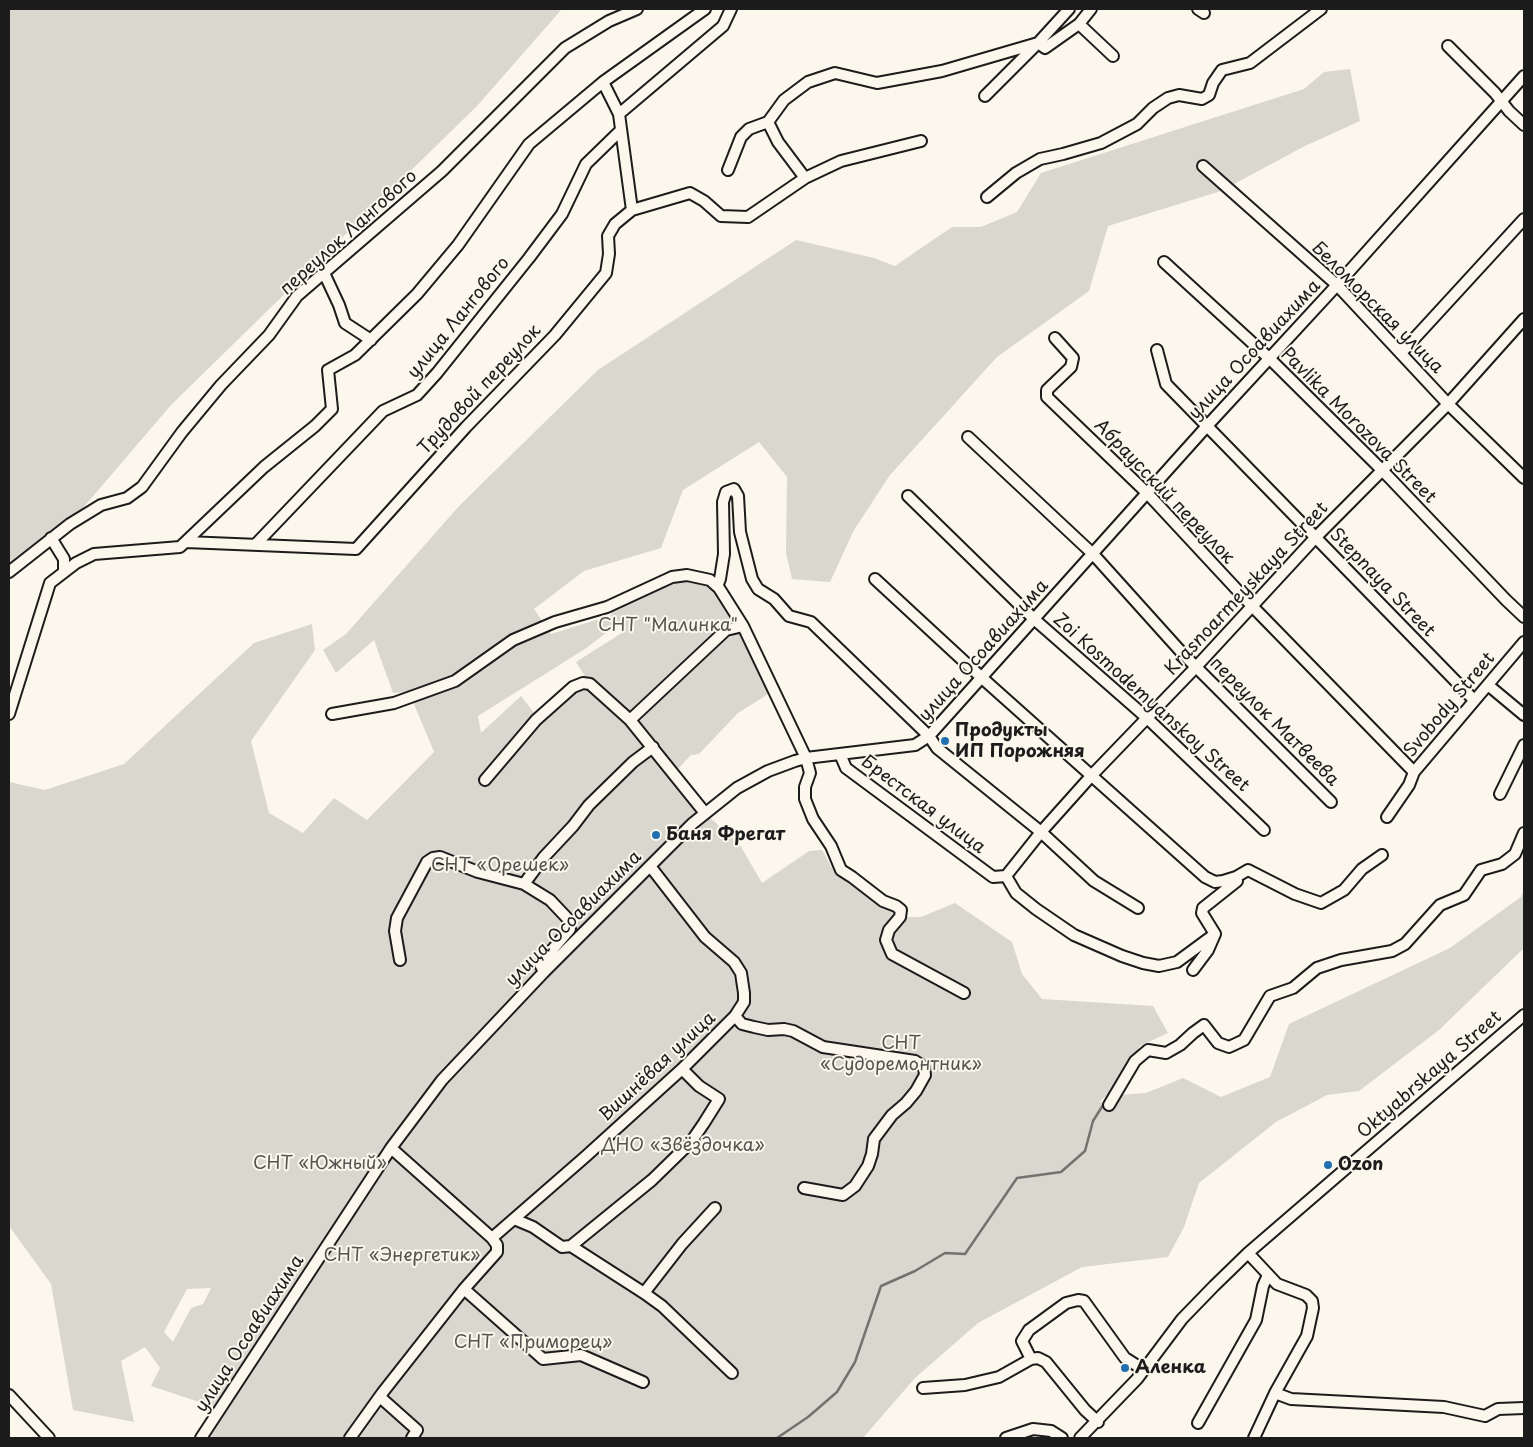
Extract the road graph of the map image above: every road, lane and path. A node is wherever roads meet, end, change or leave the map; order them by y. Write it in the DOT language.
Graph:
graph roads {
  1 [pos="637,9"];
  2 [pos="704,9"];
  3 [pos="731,9"];
  4 [pos="1069,9"];
  5 [pos="1091,9"];
  6 [pos="1321,9"];
  7 [pos="1079,24"];
  8 [pos="1038,43"];
  9 [pos="1448,46"];
  10 [pos="1113,56"];
  11 [pos="1524,76"];
  12 [pos="603,82"];
  13 [pos="985,96"];
  14 [pos="1502,102"];
  15 [pos="619,114"];
  16 [pos="768,122"];
  17 [pos="1524,125"];
  18 [pos="621,130"];
  19 [pos="921,141"];
  20 [pos="1203,166"];
  21 [pos="728,170"];
  22 [pos="805,178"];
  23 [pos="987,197"];
  24 [pos="632,210"];
  25 [pos="1524,220"];
  26 [pos="1164,262"];
  27 [pos="324,273"];
  28 [pos="1337,285"];
  29 [pos="1524,319"];
  30 [pos="1055,338"];
  31 [pos="371,340"];
  32 [pos="1157,350"];
  33 [pos="1401,353"];
  34 [pos="1270,359"];
  35 [pos="1448,404"];
  36 [pos="1207,426"];
  37 [pos="968,437"];
  38 [pos="1382,471"];
  39 [pos="1524,478"];
  40 [pos="1148,494"];
  41 [pos="908,496"];
  42 [pos="52,538"];
  43 [pos="1315,538"];
  44 [pos="186,542"];
  45 [pos="254,545"];
  46 [pos="1093,554"];
  47 [pos="9,572"];
  48 [pos="64,572"];
  49 [pos="875,579"];
  50 [pos="717,586"];
  51 [pos="1253,607"];
  52 [pos="1524,617"];
  53 [pos="1034,619"];
  54 [pos="743,626"];
  55 [pos="1524,642"];
  56 [pos="1196,667"];
  57 [pos="981,677"];
  58 [pos="1488,685"];
  59 [pos="1474,700"];
  60 [pos="9,714"];
  61 [pos="332,714"];
  62 [pos="1524,715"];
  63 [pos="1147,718"];
  64 [pos="630,720"];
  65 [pos="929,736"];
  66 [pos="1524,745"];
  67 [pos="653,747"];
  68 [pos="840,754"];
  69 [pos="806,758"];
  70 [pos="1414,772"];
  71 [pos="1092,775"];
  72 [pos="485,780"];
  73 [pos="1500,794"];
  74 [pos="1331,802"];
  75 [pos="705,813"];
  76 [pos="1387,817"];
  77 [pos="1264,830"];
  78 [pos="1041,832"];
  79 [pos="1524,833"];
  80 [pos="1382,856"];
  81 [pos="650,866"];
  82 [pos="1006,876"];
  83 [pos="1236,877"];
  84 [pos="524,884"];
  85 [pos="1138,908"];
  86 [pos="1215,934"];
  87 [pos="400,960"];
  88 [pos="1193,970"];
  89 [pos="544,972"];
  90 [pos="964,992"];
  91 [pos="1524,1015"];
  92 [pos="735,1016"];
  93 [pos="682,1069"];
  94 [pos="1109,1105"];
  95 [pos="391,1148"];
  96 [pos="804,1188"];
  97 [pos="715,1208"];
  98 [pos="514,1219"];
  99 [pos="492,1238"];
  100 [pos="571,1246"];
  101 [pos="1248,1254"];
  102 [pos="1268,1275"];
  103 [pos="464,1289"];
  104 [pos="644,1293"];
  105 [pos="1031,1359"];
  106 [pos="1144,1370"];
  107 [pos="732,1373"];
  108 [pos="643,1382"];
  109 [pos="923,1388"];
  110 [pos="1275,1393"];
  111 [pos="9,1394"];
  112 [pos="380,1397"];
  113 [pos="1524,1408"];
  114 [pos="1098,1422"];
  115 [pos="1198,1423"];
  116 [pos="50,1438"];
  117 [pos="201,1438"];
  118 [pos="350,1438"];
  119 [pos="412,1438"];
  120 [pos="1006,1438"];
  121 [pos="1062,1438"];
  122 [pos="1080,1438"];
  123 [pos="1254,1438"];
  1 -- 27 [label="street, переулок Лангового"];
  2 -- 12 [label="street"];
  3 -- 15 [label="street"];
  4 -- 8 [label="street"];
  5 -- 7 [label="street"];
  6 -- 23 [label="street"];
  7 -- 8 [label="street"];
  7 -- 10 [label="street"];
  8 -- 13 [label="street"];
  8 -- 16 [label="street"];
  9 -- 14 [label="street"];
  11 -- 14 [label="street, улица Осоавиахима"];
  12 -- 15 [label="street"];
  12 -- 31 [label="street"];
  14 -- 17 [label="street"];
  14 -- 28 [label="street, улица Осоавиахима"];
  15 -- 18 [label="street"];
  16 -- 21 [label="street"];
  16 -- 22 [label="street"];
  18 -- 24 [label="street"];
  18 -- 45 [label="street, улица Лангового"];
  19 -- 22 [label="street"];
  20 -- 28 [label="street, Беломорская улица"];
  22 -- 24 [label="street, Трудовой переулок"];
  24 -- 45 [label="street, Трудовой переулок"];
  25 -- 33 [label="street"];
  26 -- 34 [label="street, Pavlika Morozova Street"];
  27 -- 31 [label="street"];
  27 -- 42 [label="street, переулок Лангового"];
  28 -- 33 [label="street, Беломорская улица"];
  28 -- 34 [label="street, улица Осоавиахима"];
  29 -- 35 [label="street, Krasnoarmeyskaya Street"];
  30 -- 40 [label="street, Абраусский переулок"];
  31 -- 44 [label="street"];
  32 -- 36 [label="street, Stepnaya Street"];
  33 -- 35 [label="street, Беломорская улица"];
  34 -- 36 [label="street, улица Осоавиахима"];
  34 -- 38 [label="street, Pavlika Morozova Street"];
  35 -- 38 [label="street, Krasnoarmeyskaya Street"];
  35 -- 39 [label="street, Беломорская улица"];
  36 -- 40 [label="street, улица Осоавиахима"];
  36 -- 43 [label="street, Stepnaya Street"];
  37 -- 46 [label="street, переулок Матвеева"];
  38 -- 43 [label="street, Krasnoarmeyskaya Street"];
  38 -- 52 [label="street, Pavlika Morozova Street"];
  40 -- 46 [label="street, улица Осоавиахима"];
  40 -- 51 [label="street, Абраусский переулок"];
  41 -- 53 [label="street, Zoi Kosmodemyanskoy Street"];
  42 -- 47 [label="street, переулок Лангового"];
  42 -- 48 [label="street"];
  43 -- 51 [label="street, Krasnoarmeyskaya Street"];
  43 -- 59 [label="street, Stepnaya Street"];
  44 -- 45 [label="street, Трудовой переулок"];
  44 -- 48 [label="street"];
  46 -- 53 [label="street, улица Осоавиахима"];
  46 -- 56 [label="street, переулок Матвеева"];
  48 -- 60 [label="street"];
  49 -- 57 [label="street"];
  50 -- 54 [label="street"];
  50 -- 61 [label="street"];
  50 -- 65 [label="street"];
  51 -- 56 [label="street, Krasnoarmeyskaya Street"];
  51 -- 70 [label="street, Абраусский переулок"];
  53 -- 57 [label="street, улица Осоавиахима"];
  53 -- 63 [label="street, Zoi Kosmodemyanskoy Street"];
  54 -- 64 [label="street"];
  54 -- 69 [label="street"];
  55 -- 58 [label="street, Svobody Street"];
  56 -- 63 [label="street, Krasnoarmeyskaya Street"];
  56 -- 74 [label="street, переулок Матвеева"];
  57 -- 65 [label="street, улица Осоавиахима"];
  57 -- 71 [label="street"];
  58 -- 59 [label="street, Svobody Street"];
  58 -- 62 [label="street"];
  59 -- 70 [label="street, Svobody Street"];
  63 -- 71 [label="street, Krasnoarmeyskaya Street"];
  63 -- 77 [label="street, Zoi Kosmodemyanskoy Street"];
  64 -- 67 [label="street"];
  64 -- 72 [label="street"];
  65 -- 68 [label="street, улица Осоавиахима"];
  65 -- 78 [label="street"];
  66 -- 73 [label="street"];
  67 -- 75 [label="street"];
  67 -- 84 [label="street"];
  68 -- 69 [label="street, улица Осоавиахима"];
  68 -- 82 [label="street, Брестская улица"];
  69 -- 75 [label="street, улица Осоавиахима"];
  69 -- 90 [label="street"];
  70 -- 76 [label="street, Svobody Street"];
  71 -- 78 [label="street, Krasnoarmeyskaya Street"];
  71 -- 83 [label="street"];
  75 -- 81 [label="street, улица Осоавиахима"];
  78 -- 82 [label="street, Krasnoarmeyskaya Street"];
  78 -- 85 [label="street"];
  79 -- 94 [label="street"];
  80 -- 83 [label="street"];
  81 -- 89 [label="street, улица Осоавиахима"];
  81 -- 92 [label="street, Вишнёвая улица"];
  82 -- 86 [label="street"];
  83 -- 86 [label="street"];
  84 -- 87 [label="street"];
  84 -- 89 [label="street"];
  86 -- 88 [label="street"];
  89 -- 95 [label="street, улица Осоавиахима"];
  91 -- 101 [label="street, Oktyabrskaya Street"];
  92 -- 93 [label="street, Вишнёвая улица"];
  92 -- 96 [label="street"];
  93 -- 98 [label="street, Вишнёвая улица"];
  93 -- 100 [label="street"];
  95 -- 99 [label="street"];
  95 -- 117 [label="street, улица Осоавиахима"];
  97 -- 104 [label="street"];
  98 -- 99 [label="street, Вишнёвая улица"];
  98 -- 100 [label="street"];
  99 -- 103 [label="street"];
  100 -- 104 [label="street"];
  101 -- 102 [label="street"];
  101 -- 106 [label="street, Oktyabrskaya Street"];
  102 -- 110 [label="street"];
  102 -- 115 [label="street"];
  103 -- 108 [label="street"];
  103 -- 112 [label="street"];
  104 -- 107 [label="street"];
  105 -- 106 [label="street"];
  105 -- 109 [label="street"];
  105 -- 114 [label="street"];
  106 -- 114 [label="street, Oktyabrskaya Street"];
  110 -- 113 [label="street"];
  110 -- 123 [label="street"];
  111 -- 116 [label="street"];
  112 -- 118 [label="street"];
  112 -- 119 [label="street"];
  114 -- 122 [label="street, Oktyabrskaya Street"];
  120 -- 121 [label="street"];
}
